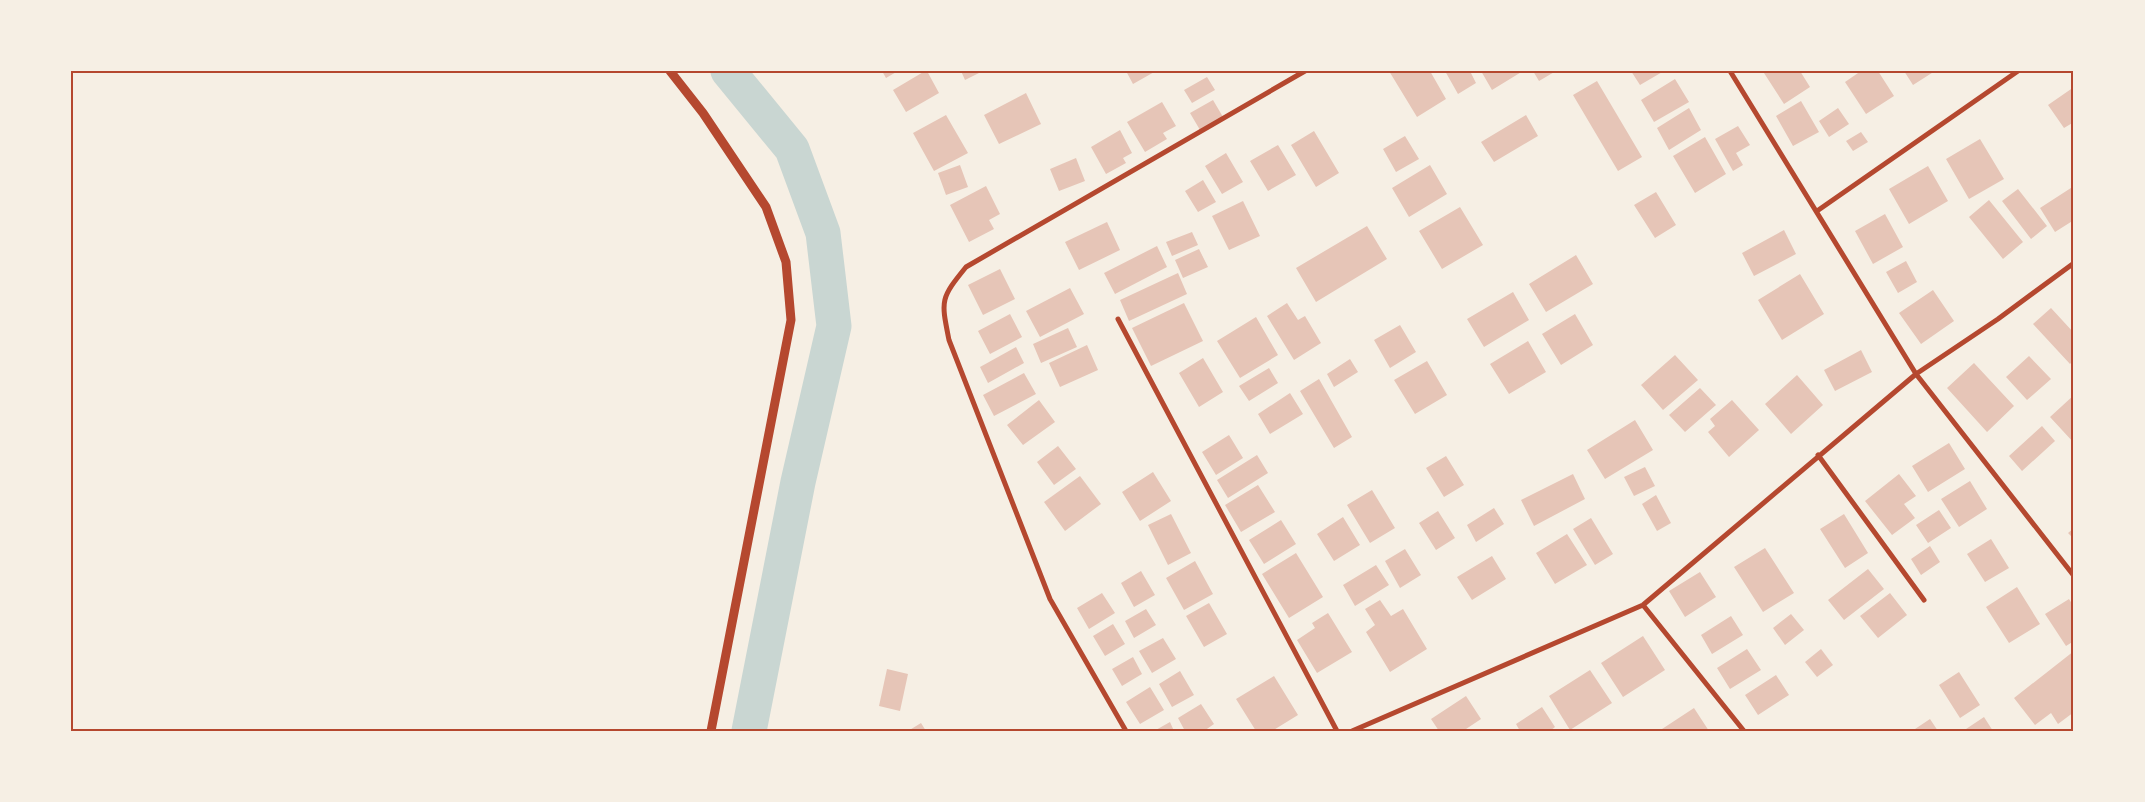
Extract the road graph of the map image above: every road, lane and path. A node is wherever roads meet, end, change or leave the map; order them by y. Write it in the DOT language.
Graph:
graph roads {
  1 [pos="670,71"];
  2 [pos="1305,71"];
  3 [pos="1730,71"];
  4 [pos="2018,71"];
  5 [pos="1817,211"];
  6 [pos="2074,263"];
  7 [pos="1118,320"];
  8 [pos="1916,374"];
  9 [pos="1818,455"];
  10 [pos="2074,576"];
  11 [pos="1924,600"];
  12 [pos="1644,605"];
  13 [pos="711,731"];
  14 [pos="1126,731"];
  15 [pos="1338,731"];
  16 [pos="1352,731"];
  17 [pos="1744,731"];
  1 -- 13 [label="street"];
  2 -- 14 [label="street"];
  3 -- 5 [label="street"];
  4 -- 5 [label="street"];
  5 -- 8 [label="street"];
  6 -- 8 [label="street"];
  7 -- 15 [label="street"];
  8 -- 9 [label="street"];
  8 -- 10 [label="street"];
  9 -- 11 [label="street"];
  9 -- 12 [label="street"];
  12 -- 16 [label="street"];
  12 -- 17 [label="street"];
}
